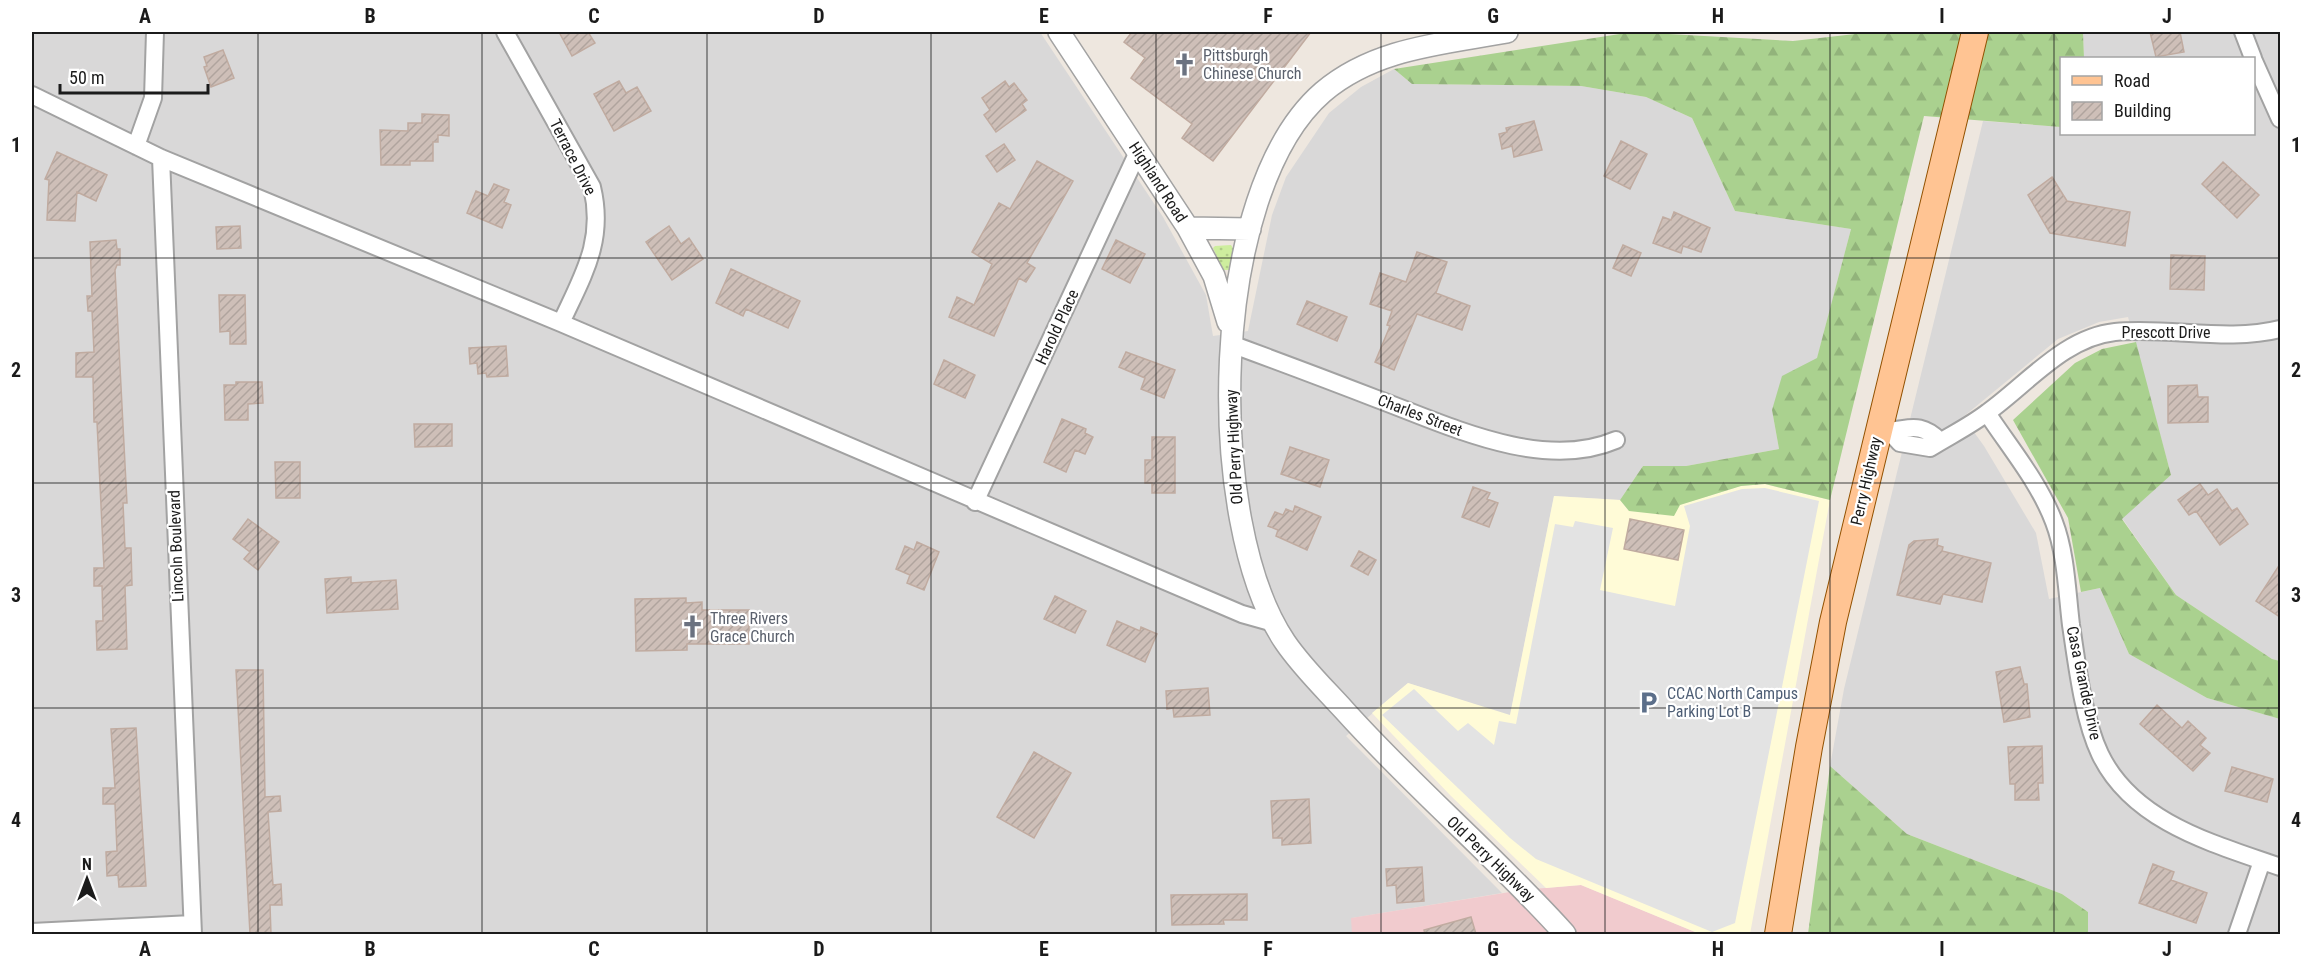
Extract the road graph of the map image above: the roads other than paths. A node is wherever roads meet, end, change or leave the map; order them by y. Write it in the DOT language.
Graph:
graph roads {
  1 [pos="155,32"];
  2 [pos="505,32"];
  3 [pos="1059,32"];
  4 [pos="1507,32"];
  5 [pos="1975,32"];
  6 [pos="2243,32"];
  7 [pos="2252,57"];
  8 [pos="2255,64"];
  9 [pos="32,95"];
  10 [pos="2280,119"];
  11 [pos="136,146"];
  12 [pos="1138,152"];
  13 [pos="160,158"];
  14 [pos="1188,228"];
  15 [pos="1250,229"];
  16 [pos="561,323"];
  17 [pos="2280,328"];
  18 [pos="1231,344"];
  19 [pos="1987,413"];
  20 [pos="1884,431"];
  21 [pos="1616,440"];
  22 [pos="975,502"];
  23 [pos="1269,614"];
  24 [pos="2262,861"];
  25 [pos="2280,867"];
  26 [pos="192,929"];
  27 [pos="32,932"];
  28 [pos="1565,934"];
  29 [pos="1778,934"];
  30 [pos="2237,934"];
  1 -- 11 [label="street"];
  2 -- 16 [label="street, Terrace Drive"];
  3 -- 12 [label="street, Highland Road"];
  4 -- 15 [label="street, Old Perry Highway"];
  5 -- 20 [label="main road, Perry Highway"];
  6 -- 7 [label="street"];
  8 -- 10 [label="street"];
  9 -- 11 [label="street"];
  11 -- 13 [label="street"];
  12 -- 14 [label="street, Highland Road"];
  12 -- 22 [label="street, Harold Place"];
  13 -- 16 [label="street"];
  13 -- 26 [label="street, Lincoln Boulevard"];
  14 -- 15 [label="street"];
  14 -- 18 [label="street, Highland Road"];
  15 -- 18 [label="street, Old Perry Highway"];
  16 -- 22 [label="street"];
  17 -- 19 [label="street, Prescott Drive"];
  18 -- 21 [label="street, Charles Street"];
  18 -- 23 [label="street, Old Perry Highway"];
  19 -- 20 [label="street, Prescott Drive"];
  19 -- 24 [label="street, Casa Grande Drive"];
  20 -- 29 [label="main road, Perry Highway"];
  22 -- 23 [label="street"];
  23 -- 28 [label="street, Old Perry Highway"];
  24 -- 25 [label="street, Casa Grande Drive"];
  24 -- 30 [label="street"];
  26 -- 27 [label="street"];
}
